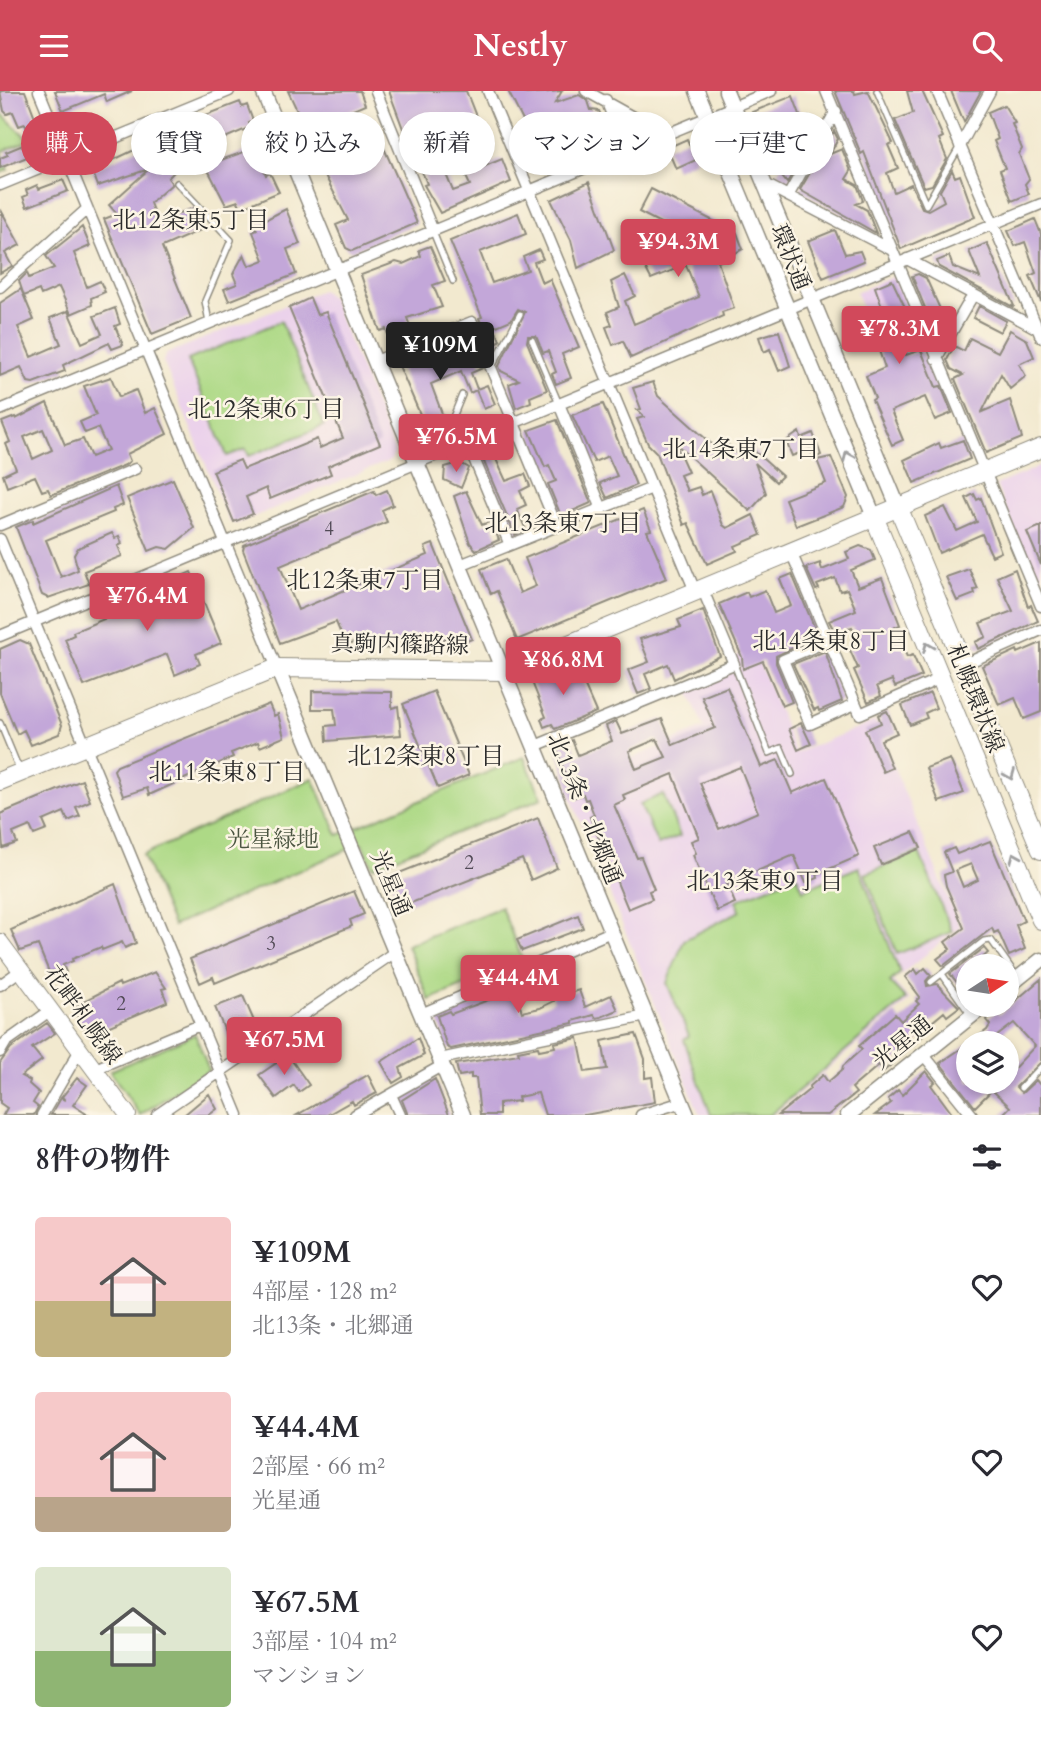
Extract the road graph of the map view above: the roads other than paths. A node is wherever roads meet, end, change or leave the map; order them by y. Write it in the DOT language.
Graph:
graph roads {
  1 [pos="39,91"];
  2 [pos="229,91"];
  3 [pos="263,91"];
  4 [pos="376,91"];
  5 [pos="488,91"];
  6 [pos="586,91"];
  7 [pos="697,91"];
  8 [pos="726,91"];
  9 [pos="771,91"];
  10 [pos="826,91"];
  11 [pos="877,91"];
  12 [pos="937,91"];
  13 [pos="990,91"];
  14 [pos="604,96"];
  15 [pos="733,108"];
  16 [pos="836,111"];
  17 [pos="48,112"];
  18 [pos="629,112"];
  19 [pos="706,112"];
  20 [pos="723,112"];
  21 [pos="117,137"];
  22 [pos="960,146"];
  23 [pos="25,175"];
  24 [pos="74,175"];
  25 [pos="568,175"];
  26 [pos="732,175"];
  27 [pos="177,183"];
  28 [pos="765,184"];
  29 [pos="0,185"];
  30 [pos="530,191"];
  31 [pos="788,195"];
  32 [pos="1041,204"];
  33 [pos="88,209"];
  34 [pos="994,224"];
  35 [pos="433,231"];
  36 [pos="892,250"];
  37 [pos="902,262"];
  38 [pos="338,271"];
  39 [pos="453,281"];
  40 [pos="0,287"];
  41 [pos="973,295"];
  42 [pos="813,299"];
  43 [pos="788,310"];
  44 [pos="520,314"];
  45 [pos="209,322"];
  46 [pos="1039,333"];
  47 [pos="532,340"];
  48 [pos="145,350"];
  49 [pos="936,359"];
  50 [pos="376,361"];
  51 [pos="491,369"];
  52 [pos="609,384"];
  53 [pos="462,395"];
  54 [pos="559,404"];
  55 [pos="0,410"];
  56 [pos="513,423"];
  57 [pos="464,444"];
  58 [pos="1041,448"];
  59 [pos="418,463"];
  60 [pos="135,469"];
  61 [pos="983,472"];
  62 [pos="652,488"];
  63 [pos="602,509"];
  64 [pos="899,509"];
  65 [pos="875,519"];
  66 [pos="0,525"];
  67 [pos="557,527"];
  68 [pos="0,539"];
  69 [pos="225,542"];
  70 [pos="510,545"];
  71 [pos="791,552"];
  72 [pos="460,565"];
  73 [pos="699,589"];
  74 [pos="1041,606"];
  75 [pos="34,622"];
  76 [pos="1041,630"];
  77 [pos="0,636"];
  78 [pos="828,641"];
  79 [pos="734,664"];
  80 [pos="965,664"];
  81 [pos="277,668"];
  82 [pos="504,671"];
  83 [pos="941,678"];
  84 [pos="855,704"];
  85 [pos="0,723"];
  86 [pos="87,746"];
  87 [pos="535,746"];
  88 [pos="20,772"];
  89 [pos="792,775"];
  90 [pos="0,781"];
  91 [pos="1041,850"];
  92 [pos="1041,920"];
  93 [pos="611,932"];
  94 [pos="0,942"];
  95 [pos="395,953"];
  96 [pos="967,954"];
  97 [pos="997,954"];
  98 [pos="1041,960"];
  99 [pos="956,963"];
  100 [pos="21,970"];
  101 [pos="942,974"];
  102 [pos="1019,977"];
  103 [pos="932,982"];
  104 [pos="0,985"];
  105 [pos="956,994"];
  106 [pos="51,1010"];
  107 [pos="421,1014"];
  108 [pos="646,1016"];
  109 [pos="970,1017"];
  110 [pos="200,1025"];
  111 [pos="80,1050"];
  112 [pos="0,1052"];
  113 [pos="923,1054"];
  114 [pos="441,1062"];
  115 [pos="1041,1067"];
  116 [pos="95,1069"];
  117 [pos="221,1073"];
  118 [pos="1021,1088"];
  119 [pos="391,1095"];
  120 [pos="684,1108"];
  121 [pos="124,1113"];
  122 [pos="43,1115"];
  123 [pos="157,1115"];
  124 [pos="238,1115"];
  125 [pos="355,1115"];
  126 [pos="400,1115"];
  127 [pos="463,1115"];
  128 [pos="641,1115"];
  129 [pos="848,1115"];
  130 [pos="972,1115"];
  1 -- 17 [label="street"];
  2 -- 21 [label="street"];
  3 -- 38 [label="street, 北13条・北郷通"];
  4 -- 35 [label="street"];
  5 -- 30 [label="street"];
  6 -- 14 [label="street"];
  7 -- 19 [label="street, 環状通"];
  8 -- 15 [label="street, 環状通"];
  9 -- 15 [label="street"];
  10 -- 16 [label="street"];
  11 -- 22 [label="lane"];
  12 -- 22 [label="street"];
  13 -- 22 [label="street"];
  14 -- 18 [label="street"];
  15 -- 20 [label="street"];
  15 -- 28 [label="street, 環状通"];
  16 -- 31 [label="street"];
  16 -- 36 [label="street"];
  22 -- 34 [label="street"];
  23 -- 29 [label="street"];
  24 -- 33 [label="street"];
  25 -- 30 [label="street"];
  26 -- 43 [label="street, 環状通"];
  27 -- 45 [label="lane"];
  28 -- 31 [label="street"];
  28 -- 42 [label="street, 環状通"];
  30 -- 35 [label="street"];
  30 -- 52 [label="street"];
  31 -- 36 [label="street"];
  32 -- 34 [label="street"];
  33 -- 40 [label="street"];
  33 -- 48 [label="street"];
  34 -- 37 [label="street"];
  34 -- 46 [label="street"];
  35 -- 38 [label="street"];
  35 -- 39 [label="lane"];
  36 -- 37 [label="street"];
  37 -- 41 [label="street"];
  37 -- 42 [label="street"];
  37 -- 49 [label="street"];
  38 -- 45 [label="street"];
  38 -- 50 [label="street, 北13条・北郷通"];
  41 -- 46 [label="street"];
  41 -- 49 [label="street"];
  42 -- 43 [label="street"];
  42 -- 64 [label="street, 環状通"];
  43 -- 52 [label="street"];
  65 -- 43 [label="street, 環状通, one-way"];
  44 -- 51 [label="lane"];
  45 -- 48 [label="street"];
  47 -- 54 [label="lane"];
  48 -- 55 [label="street"];
  48 -- 69 [label="street"];
  49 -- 61 [label="street"];
  50 -- 51 [label="street"];
  50 -- 59 [label="street, 北13条・北郷通"];
  51 -- 56 [label="street"];
  52 -- 54 [label="street"];
  52 -- 62 [label="street"];
  53 -- 57 [label="lane"];
  54 -- 56 [label="street"];
  54 -- 63 [label="street"];
  56 -- 57 [label="street"];
  56 -- 67 [label="street"];
  57 -- 59 [label="street"];
  57 -- 70 [label="street"];
  58 -- 61 [label="main road"];
  59 -- 69 [label="street"];
  59 -- 72 [label="street, 北13条・北郷通"];
  60 -- 66 [label="street"];
  61 -- 64 [label="main road"];
  61 -- 74 [label="street"];
  62 -- 63 [label="street"];
  62 -- 73 [label="street"];
  63 -- 67 [label="street"];
  64 -- 65 [label="main road"];
  64 -- 80 [label="main road, 札幌環状線"];
  65 -- 71 [label="main road, 真駒内篠路線"];
  83 -- 65 [label="main road, 札幌環状線, one-way"];
  67 -- 70 [label="street"];
  68 -- 75 [label="street"];
  69 -- 75 [label="street"];
  69 -- 81 [label="street"];
  70 -- 72 [label="street"];
  71 -- 73 [label="main road, 真駒内篠路線"];
  71 -- 78 [label="street"];
  72 -- 82 [label="street, 北13条・北郷通"];
  73 -- 79 [label="street"];
  73 -- 82 [label="main road, 真駒内篠路線"];
  75 -- 77 [label="street"];
  75 -- 86 [label="street"];
  76 -- 80 [label="street"];
  78 -- 84 [label="street"];
  78 -- 84 [label="street"];
  79 -- 87 [label="street"];
  79 -- 89 [label="lane"];
  80 -- 91 [label="main road, 札幌環状線, one-way"];
  81 -- 82 [label="main road, 真駒内篠路線"];
  81 -- 86 [label="main road, 真駒内篠路線"];
  81 -- 95 [label="street, 光星通"];
  82 -- 87 [label="street, 北13条・北郷通"];
  83 -- 84 [label="street"];
  92 -- 83 [label="main road, 札幌環状線, one-way"];
  85 -- 88 [label="lane"];
  86 -- 88 [label="main road, 真駒内篠路線"];
  86 -- 110 [label="street"];
  87 -- 93 [label="street, 北13条・北郷通"];
  88 -- 90 [label="main road, 真駒内篠路線"];
  93 -- 107 [label="street"];
  93 -- 108 [label="street, 北13条・北郷通"];
  94 -- 100 [label="main road, 花畔札幌線"];
  95 -- 107 [label="street, 光星通"];
  95 -- 117 [label="street"];
  96 -- 97 [label="lane"];
  98 -- 102 [label="street"];
  99 -- 101 [label="lane"];
  100 -- 104 [label="street"];
  100 -- 106 [label="main road, 花畔札幌線"];
  101 -- 103 [label="lane"];
  101 -- 105 [label="lane"];
  106 -- 111 [label="main road, 花畔札幌線"];
  106 -- 112 [label="street"];
  107 -- 114 [label="street, 光星通"];
  108 -- 114 [label="street"];
  108 -- 120 [label="street, 北13条・北郷通"];
  109 -- 113 [label="street, 光星通"];
  110 -- 116 [label="street"];
  110 -- 117 [label="street"];
  111 -- 116 [label="main road, 花畔札幌線"];
  111 -- 122 [label="street"];
  113 -- 129 [label="street, 光星通"];
  113 -- 130 [label="street"];
  114 -- 119 [label="street"];
  114 -- 127 [label="street, 光星通"];
  115 -- 118 [label="lane"];
  116 -- 121 [label="main road, 花畔札幌線"];
  117 -- 123 [label="street"];
  117 -- 124 [label="street"];
  119 -- 125 [label="street"];
  119 -- 126 [label="street"];
  120 -- 128 [label="street"];
}
